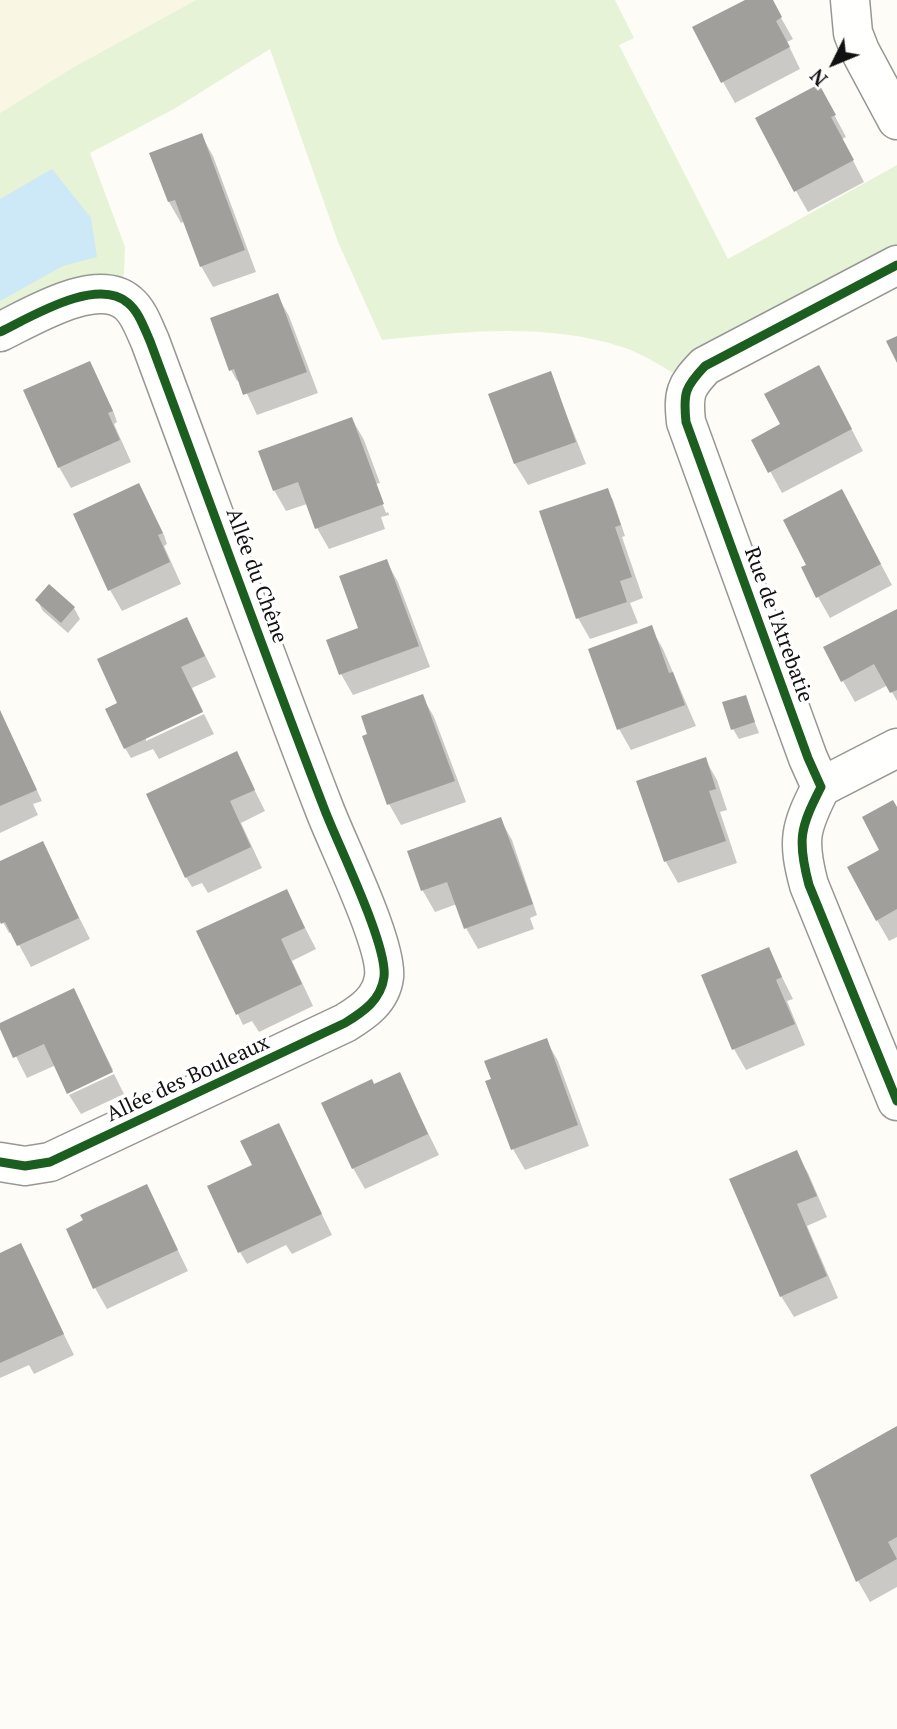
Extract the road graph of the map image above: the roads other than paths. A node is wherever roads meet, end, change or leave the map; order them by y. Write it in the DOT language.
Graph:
graph roads {
  1 [pos="850,0"];
  2 [pos="897,120"];
  3 [pos="897,265"];
  4 [pos="0,332"];
  5 [pos="897,748"];
  6 [pos="821,787"];
  7 [pos="378,995"];
  8 [pos="897,1101"];
  9 [pos="0,1162"];
  1 -- 2 [label="street"];
  3 -- 6 [label="street, Rue de l'Atrebatie"];
  4 -- 7 [label="street, Allée du Chêne"];
  5 -- 6 [label="street"];
  6 -- 8 [label="street"];
  7 -- 9 [label="street, Allée des Bouleaux"];
}
